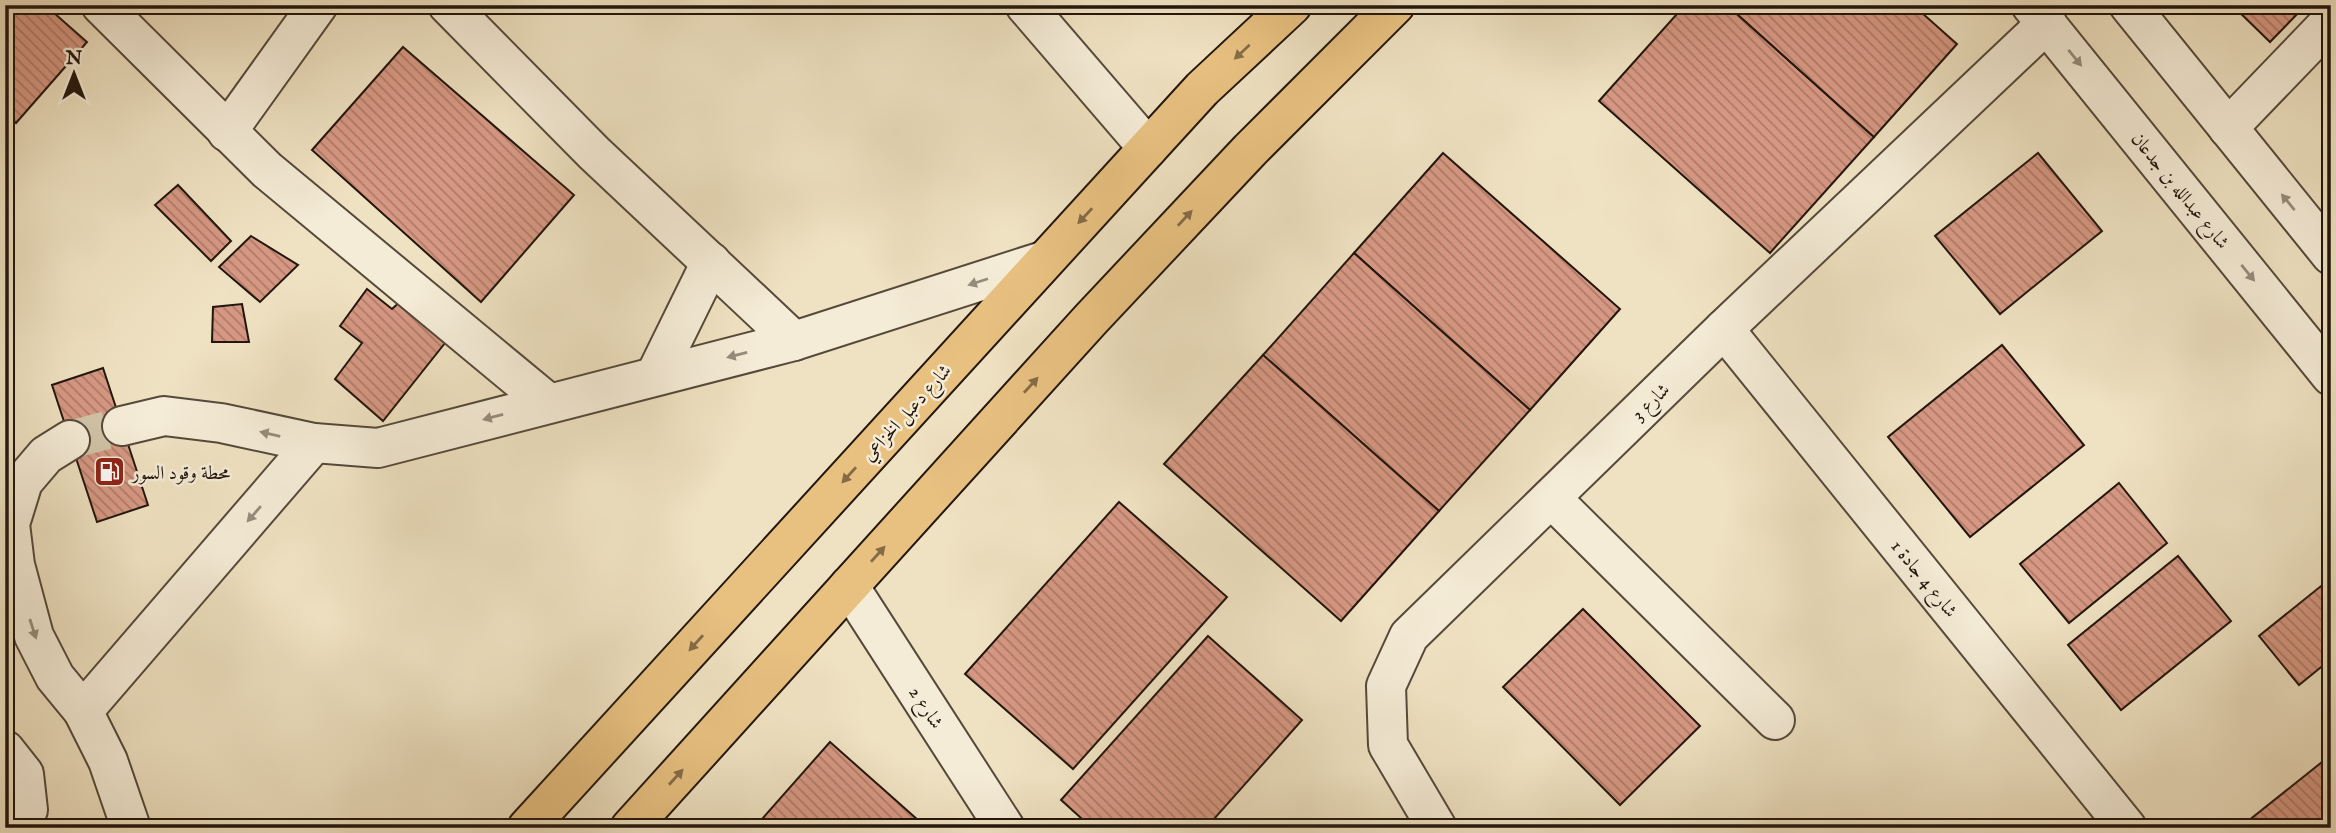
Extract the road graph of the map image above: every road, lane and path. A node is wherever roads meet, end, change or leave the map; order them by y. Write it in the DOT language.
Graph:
graph roads {
  1 [pos="101,5"];
  2 [pos="318,5"];
  3 [pos="448,5"];
  4 [pos="1025,5"];
  5 [pos="1292,5"];
  6 [pos="1395,5"];
  7 [pos="2129,5"];
  8 [pos="2039,14"];
  9 [pos="2331,22"];
  10 [pos="2228,128"];
  11 [pos="227,132"];
  12 [pos="1148,148"];
  13 [pos="2331,255"];
  14 [pos="1043,261"];
  15 [pos="711,262"];
  16 [pos="1724,329"];
  17 [pos="794,341"];
  18 [pos="655,376"];
  19 [pos="2331,376"];
  20 [pos="548,403"];
  21 [pos="122,426"];
  22 [pos="70,440"];
  23 [pos="314,443"];
  24 [pos="1551,498"];
  25 [pos="849,586"];
  26 [pos="83,711"];
  27 [pos="1775,720"];
  28 [pos="5,750"];
  29 [pos="19,828"];
  30 [pos="131,828"];
  31 [pos="527,828"];
  32 [pos="631,828"];
  33 [pos="1004,828"];
  34 [pos="1437,828"];
  35 [pos="2127,828"];
  1 -- 11 [label="street"];
  2 -- 11 [label="street"];
  3 -- 15 [label="street"];
  4 -- 12 [label="street"];
  5 -- 12 [label="main road, شارع دعبل الخزاعي, one-way"];
  25 -- 6 [label="main road, one-way"];
  7 -- 10 [label="street"];
  8 -- 16 [label="street, شارع 3"];
  8 -- 19 [label="street, شارع عبدالله بن جدعان, one-way"];
  9 -- 10 [label="street"];
  13 -- 10 [label="street, one-way"];
  11 -- 20 [label="street"];
  12 -- 14 [label="main road, شارع دعبل الخزاعي, one-way"];
  14 -- 17 [label="street, one-way"];
  14 -- 31 [label="main road, شارع دعبل الخزاعي, one-way"];
  15 -- 17 [label="street"];
  15 -- 18 [label="street"];
  16 -- 24 [label="street, شارع 3"];
  16 -- 35 [label="street, شارع 4 جادة 1"];
  17 -- 18 [label="street, one-way"];
  18 -- 20 [label="street"];
  20 -- 23 [label="street, one-way"];
  23 -- 21 [label="street, one-way"];
  22 -- 26 [label="street, one-way"];
  23 -- 26 [label="street, one-way"];
  24 -- 27 [label="street"];
  24 -- 34 [label="street, شارع 3"];
  32 -- 25 [label="main road, one-way"];
  25 -- 33 [label="street, شارع 2"];
  26 -- 30 [label="street"];
  28 -- 29 [label="street"];
}
